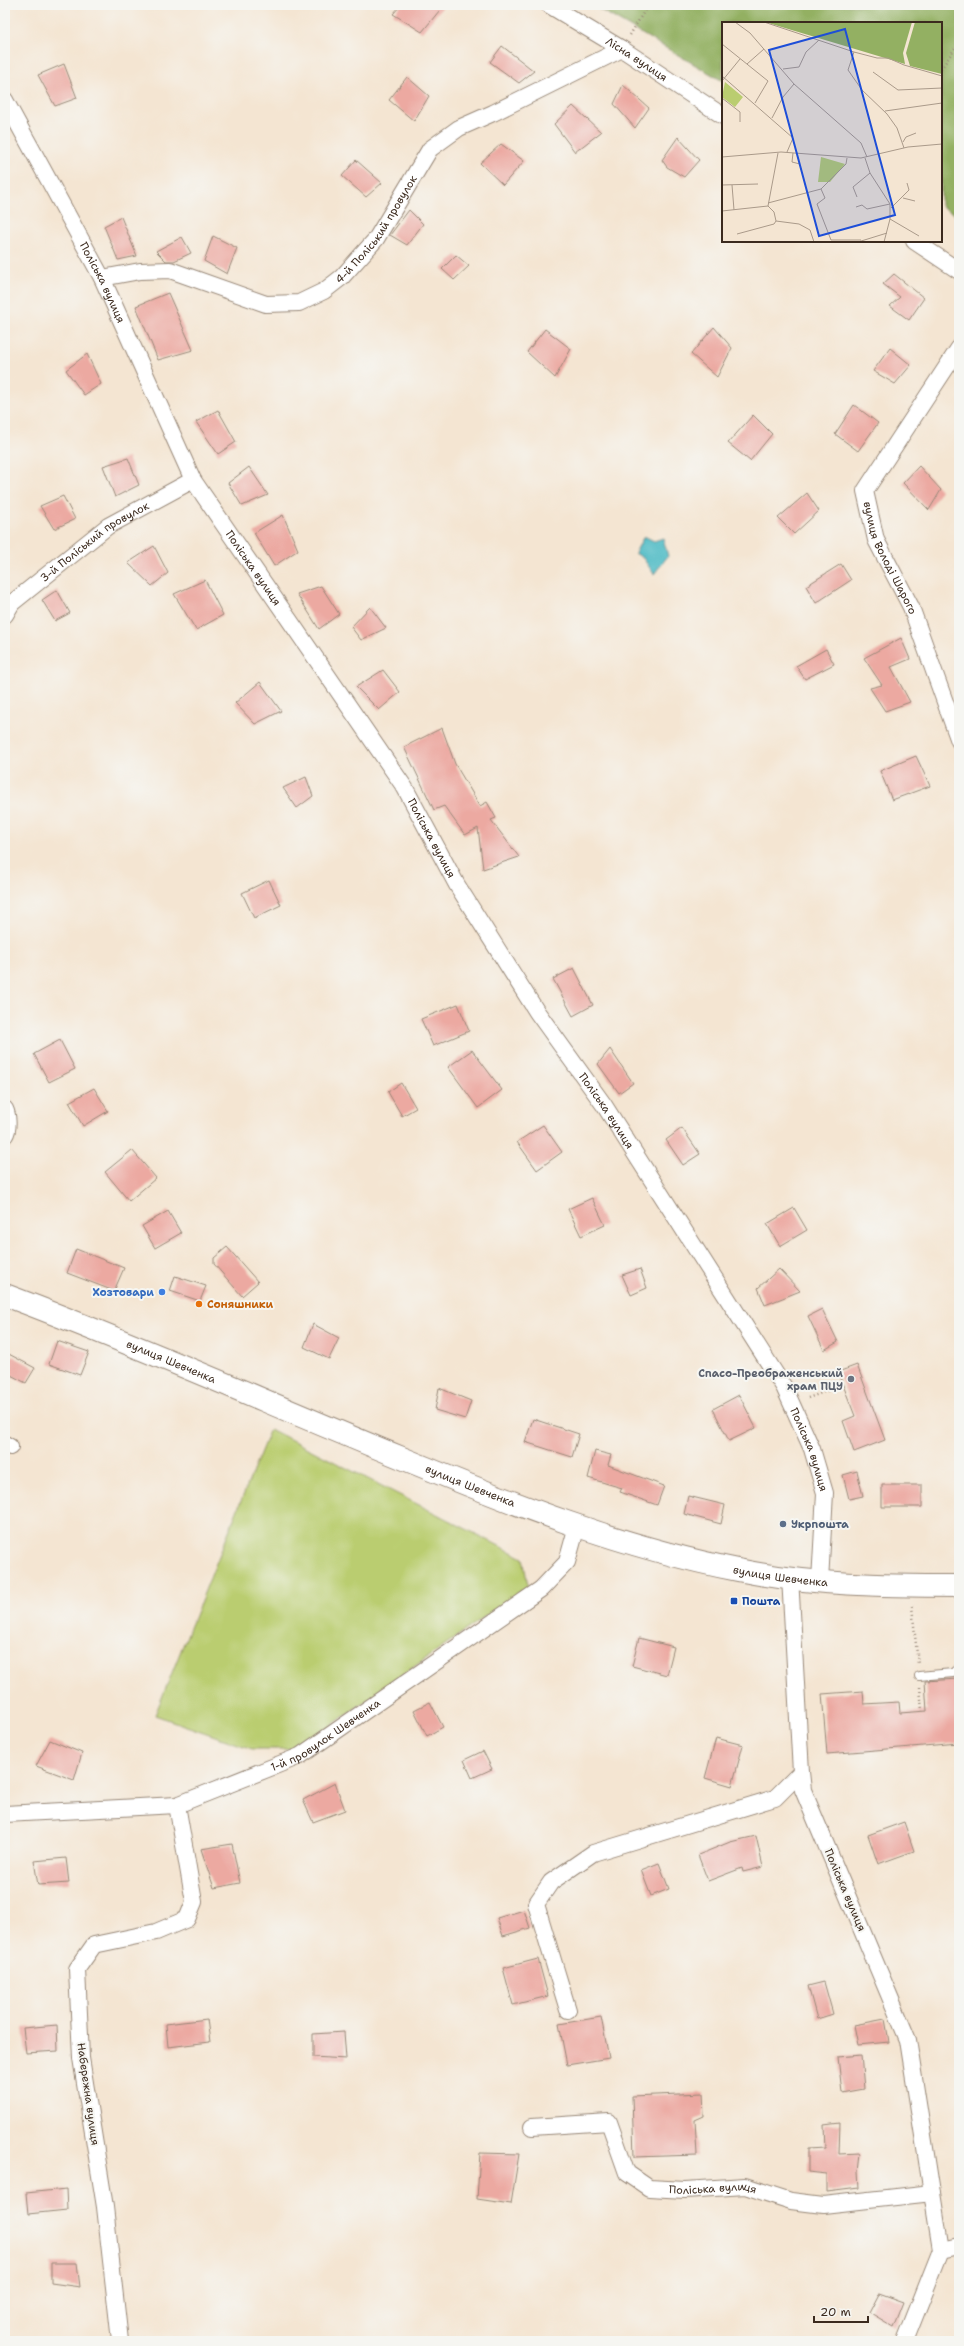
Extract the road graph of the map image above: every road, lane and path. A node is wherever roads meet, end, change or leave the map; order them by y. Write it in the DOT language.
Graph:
graph roads {
  1 [pos="549,5"];
  2 [pos="648,5"];
  3 [pos="959,42"];
  4 [pos="622,49"];
  5 [pos="942,68"];
  6 [pos="5,100"];
  7 [pos="722,115"];
  8 [pos="916,242"];
  9 [pos="959,271"];
  10 [pos="102,278"];
  11 [pos="959,348"];
  12 [pos="193,480"];
  13 [pos="5,615"];
  14 [pos="959,740"];
  15 [pos="5,1109"];
  16 [pos="5,1134"];
  17 [pos="5,1295"];
  18 [pos="843,1385"];
  19 [pos="792,1404"];
  20 [pos="577,1526"];
  21 [pos="790,1577"];
  22 [pos="820,1581"];
  23 [pos="959,1586"];
  24 [pos="912,1605"];
  25 [pos="915,1632"];
  26 [pos="959,1667"];
  27 [pos="919,1676"];
  28 [pos="801,1772"];
  29 [pos="177,1805"];
  30 [pos="5,1814"];
  31 [pos="568,2010"];
  32 [pos="532,2127"];
  33 [pos="932,2193"];
  34 [pos="959,2246"];
  35 [pos="941,2250"];
  36 [pos="120,2341"];
  37 [pos="905,2341"];
  1 -- 4 [label="street, Лісна вулиця"];
  2 -- 4 [label="path"];
  3 -- 5 [label="path"];
  4 -- 7 [label="street, Лісна вулиця"];
  4 -- 10 [label="street, 4-й Поліський провулок"];
  6 -- 10 [label="street, Поліська вулиця"];
  8 -- 9 [label="street"];
  10 -- 12 [label="street, Поліська вулиця"];
  11 -- 14 [label="street, вулиця Володі Шарого"];
  12 -- 13 [label="street, 3-й Поліський провулок"];
  12 -- 19 [label="street, Поліська вулиця"];
  15 -- 16 [label="street"];
  17 -- 20 [label="main road, вулиця Шевченка"];
  18 -- 19 [label="path"];
  19 -- 22 [label="street, Поліська вулиця"];
  20 -- 21 [label="main road, вулиця Шевченка"];
  20 -- 29 [label="street, 1-й провулок Шевченка"];
  21 -- 22 [label="main road, вулиця Шевченка"];
  21 -- 28 [label="street, Поліська вулиця"];
  22 -- 23 [label="main road, вулиця Шевченка"];
  24 -- 25 [label="path"];
  26 -- 27 [label="lane"];
  28 -- 31 [label="street"];
  28 -- 33 [label="street, Поліська вулиця"];
  29 -- 30 [label="street, 1-й провулок Шевченка"];
  29 -- 36 [label="street, Набережна вулиця"];
  32 -- 33 [label="street, Поліська вулиця"];
  33 -- 35 [label="street, Поліська вулиця"];
  34 -- 35 [label="street"];
  35 -- 37 [label="street"];
}
